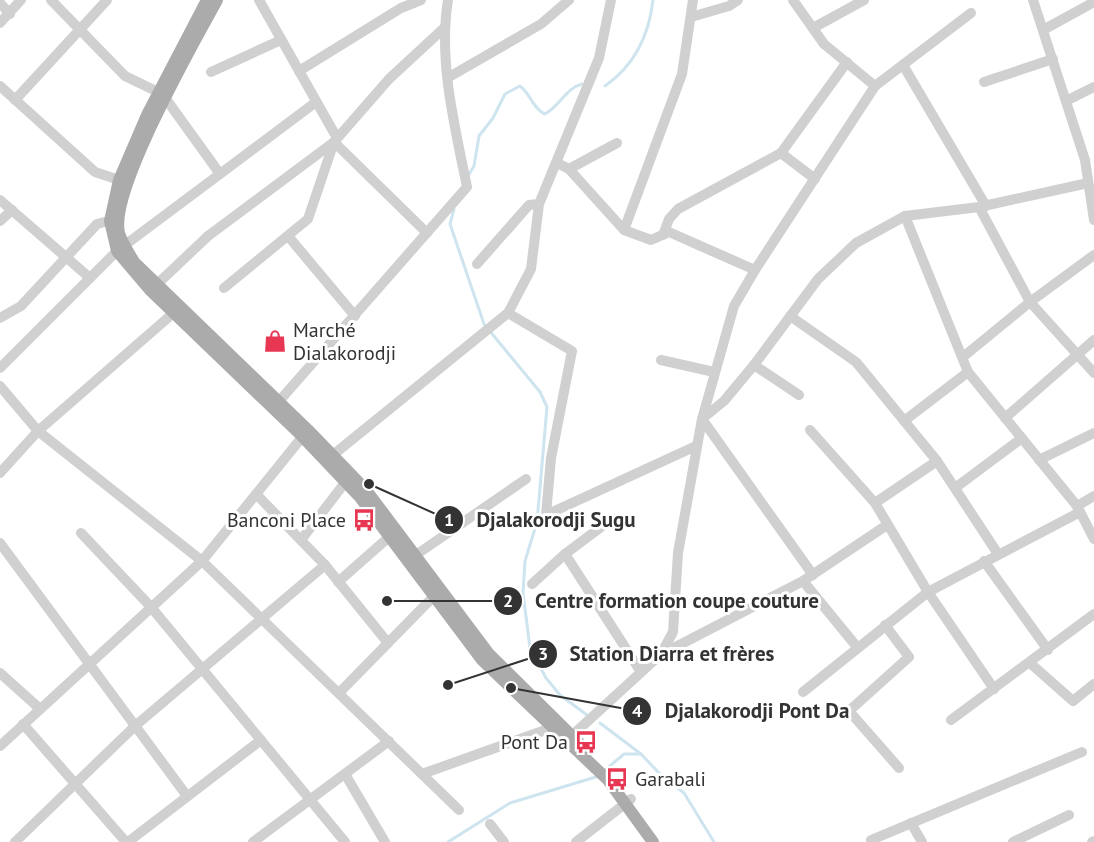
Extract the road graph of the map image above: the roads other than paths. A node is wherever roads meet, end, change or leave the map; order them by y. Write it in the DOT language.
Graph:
graph roads {
  1 [pos="21,0"];
  2 [pos="51,0"];
  3 [pos="107,0"];
  4 [pos="207,0"];
  5 [pos="217,0"];
  6 [pos="259,0"];
  7 [pos="421,0"];
  8 [pos="448,0"];
  9 [pos="569,0"];
  10 [pos="611,0"];
  11 [pos="693,0"];
  12 [pos="738,0"];
  13 [pos="793,0"];
  14 [pos="864,0"];
  15 [pos="1033,0"];
  16 [pos="1094,2"];
  17 [pos="0,3"];
  18 [pos="398,4"];
  19 [pos="971,13"];
  20 [pos="10,14"];
  21 [pos="691,17"];
  22 [pos="0,23"];
  23 [pos="813,28"];
  24 [pos="443,29"];
  25 [pos="80,30"];
  26 [pos="1043,30"];
  27 [pos="281,40"];
  28 [pos="1053,59"];
  29 [pos="847,63"];
  30 [pos="903,65"];
  31 [pos="298,71"];
  32 [pos="210,72"];
  33 [pos="449,77"];
  34 [pos="984,82"];
  35 [pos="0,86"];
  36 [pos="875,86"];
  37 [pos="1094,87"];
  38 [pos="161,93"];
  39 [pos="15,100"];
  40 [pos="1066,101"];
  41 [pos="316,102"];
  42 [pos="336,140"];
  43 [pos="617,143"];
  44 [pos="781,153"];
  45 [pos="1090,159"];
  46 [pos="557,163"];
  47 [pos="569,169"];
  48 [pos="220,174"];
  49 [pos="815,179"];
  50 [pos="119,180"];
  51 [pos="1088,183"];
  52 [pos="0,200"];
  53 [pos="539,204"];
  54 [pos="982,206"];
  55 [pos="12,210"];
  56 [pos="905,216"];
  57 [pos="115,220"];
  58 [pos="1094,220"];
  59 [pos="0,221"];
  60 [pos="624,230"];
  61 [pos="427,233"];
  62 [pos="663,235"];
  63 [pos="288,236"];
  64 [pos="121,248"];
  65 [pos="1094,255"];
  66 [pos="67,257"];
  67 [pos="477,264"];
  68 [pos="755,270"];
  69 [pos="90,278"];
  70 [pos="154,288"];
  71 [pos="224,288"];
  72 [pos="1030,302"];
  73 [pos="177,310"];
  74 [pos="508,313"];
  75 [pos="355,316"];
  76 [pos="790,316"];
  77 [pos="0,318"];
  78 [pos="1094,340"];
  79 [pos="1077,355"];
  80 [pos="963,357"];
  81 [pos="660,360"];
  82 [pos="754,365"];
  83 [pos="0,368"];
  84 [pos="714,372"];
  85 [pos="968,372"];
  86 [pos="1094,373"];
  87 [pos="0,386"];
  88 [pos="799,395"];
  89 [pos="275,406"];
  90 [pos="1005,418"];
  91 [pos="702,419"];
  92 [pos="904,421"];
  93 [pos="810,430"];
  94 [pos="38,431"];
  95 [pos="305,433"];
  96 [pos="1094,433"];
  97 [pos="1022,438"];
  98 [pos="696,446"];
  99 [pos="329,458"];
  100 [pos="1039,460"];
  101 [pos="937,461"];
  102 [pos="0,472"];
  103 [pos="348,478"];
  104 [pos="526,479"];
  105 [pos="955,488"];
  106 [pos="256,494"];
  107 [pos="1094,496"];
  108 [pos="875,503"];
  109 [pos="1078,509"];
  110 [pos="609,521"];
  111 [pos="887,525"];
  112 [pos="81,533"];
  113 [pos="389,537"];
  114 [pos="1094,539"];
  115 [pos="301,540"];
  116 [pos="0,543"];
  117 [pos="565,554"];
  118 [pos="998,554"];
  119 [pos="411,558"];
  120 [pos="202,561"];
  121 [pos="984,561"];
  122 [pos="324,565"];
  123 [pos="808,578"];
  124 [pos="338,582"];
  125 [pos="532,584"];
  126 [pos="928,592"];
  127 [pos="434,596"];
  128 [pos="151,607"];
  129 [pos="1094,614"];
  130 [pos="263,618"];
  131 [pos="885,625"];
  132 [pos="388,643"];
  133 [pos="856,647"];
  134 [pos="1048,650"];
  135 [pos="662,654"];
  136 [pos="88,663"];
  137 [pos="1030,663"];
  138 [pos="202,669"];
  139 [pos="641,672"];
  140 [pos="0,673"];
  141 [pos="1094,684"];
  142 [pos="994,689"];
  143 [pos="803,692"];
  144 [pos="339,693"];
  145 [pos="39,708"];
  146 [pos="951,720"];
  147 [pos="23,724"];
  148 [pos="554,725"];
  149 [pos="135,726"];
  150 [pos="569,738"];
  151 [pos="261,740"];
  152 [pos="389,741"];
  153 [pos="0,746"];
  154 [pos="1082,752"];
  155 [pos="899,768"];
  156 [pos="345,774"];
  157 [pos="422,774"];
  158 [pos="75,784"];
  159 [pos="187,796"];
  160 [pos="310,800"];
  161 [pos="628,802"];
  162 [pos="459,810"];
  163 [pos="1069,815"];
  164 [pos="910,823"];
  165 [pos="490,824"];
  166 [pos="871,840"];
  167 [pos="15,842"];
  168 [pos="127,842"];
  169 [pos="253,842"];
  170 [pos="345,842"];
  171 [pos="385,842"];
  172 [pos="504,842"];
  173 [pos="576,842"];
  174 [pos="653,842"];
  175 [pos="660,842"];
  176 [pos="922,842"];
  177 [pos="1013,842"];
  1 -- 20 [label="street"];
  2 -- 25 [label="street"];
  3 -- 25 [label="street"];
  4 -- 38 [label="main road"];
  5 -- 38 [label="main road"];
  6 -- 27 [label="street"];
  7 -- 18 [label="street"];
  8 -- 24 [label="street"];
  9 -- 33 [label="street"];
  10 -- 46 [label="street"];
  11 -- 21 [label="street"];
  12 -- 21 [label="street"];
  13 -- 23 [label="street"];
  14 -- 23 [label="street"];
  15 -- 26 [label="street"];
  16 -- 26 [label="street"];
  17 -- 20 [label="street"];
  18 -- 31 [label="street"];
  19 -- 30 [label="street"];
  20 -- 22 [label="street"];
  21 -- 60 [label="street"];
  23 -- 29 [label="street"];
  24 -- 33 [label="street"];
  24 -- 42 [label="street"];
  25 -- 38 [label="street"];
  25 -- 39 [label="street"];
  26 -- 28 [label="street"];
  27 -- 31 [label="street"];
  27 -- 32 [label="street"];
  28 -- 34 [label="street"];
  28 -- 40 [label="street"];
  29 -- 36 [label="street"];
  29 -- 44 [label="street"];
  30 -- 36 [label="street"];
  30 -- 54 [label="street"];
  31 -- 41 [label="street"];
  33 -- 61 [label="street"];
  35 -- 39 [label="street"];
  36 -- 49 [label="street"];
  37 -- 40 [label="street"];
  38 -- 48 [label="street"];
  38 -- 50 [label="main road"];
  38 -- 57 [label="main road"];
  39 -- 50 [label="street"];
  40 -- 45 [label="street"];
  41 -- 42 [label="street"];
  41 -- 48 [label="street"];
  42 -- 61 [label="street"];
  42 -- 63 [label="street"];
  42 -- 70 [label="street"];
  43 -- 47 [label="street"];
  44 -- 49 [label="street"];
  44 -- 62 [label="street"];
  45 -- 51 [label="street"];
  46 -- 47 [label="street"];
  46 -- 53 [label="street"];
  47 -- 60 [label="street"];
  48 -- 64 [label="street"];
  49 -- 68 [label="street"];
  50 -- 57 [label="main road"];
  51 -- 54 [label="street"];
  51 -- 58 [label="street"];
  52 -- 55 [label="street"];
  53 -- 67 [label="street"];
  53 -- 74 [label="street"];
  54 -- 56 [label="street"];
  54 -- 72 [label="street"];
  55 -- 59 [label="street"];
  55 -- 66 [label="street"];
  56 -- 76 [label="street"];
  56 -- 80 [label="street"];
  57 -- 64 [label="main road"];
  57 -- 66 [label="street"];
  60 -- 62 [label="street"];
  61 -- 75 [label="street"];
  62 -- 68 [label="street"];
  63 -- 71 [label="street"];
  63 -- 75 [label="street"];
  64 -- 69 [label="street"];
  64 -- 70 [label="main road"];
  65 -- 72 [label="street"];
  66 -- 69 [label="street"];
  66 -- 77 [label="street"];
  68 -- 84 [label="street"];
  69 -- 83 [label="street"];
  70 -- 73 [label="main road"];
  72 -- 79 [label="street"];
  72 -- 80 [label="street"];
  73 -- 89 [label="main road"];
  73 -- 94 [label="street"];
  74 -- 98 [label="street"];
  74 -- 99 [label="street"];
  75 -- 89 [label="street"];
  76 -- 82 [label="street"];
  76 -- 92 [label="street"];
  78 -- 79 [label="street"];
  79 -- 86 [label="street"];
  79 -- 90 [label="street"];
  80 -- 85 [label="street"];
  81 -- 84 [label="street"];
  82 -- 88 [label="street"];
  82 -- 91 [label="street"];
  84 -- 91 [label="street"];
  85 -- 90 [label="street"];
  85 -- 92 [label="street"];
  87 -- 94 [label="street"];
  89 -- 95 [label="main road"];
  90 -- 97 [label="street"];
  91 -- 98 [label="street"];
  91 -- 123 [label="street"];
  92 -- 101 [label="street"];
  93 -- 108 [label="street"];
  94 -- 102 [label="street"];
  94 -- 120 [label="street"];
  95 -- 99 [label="main road"];
  95 -- 106 [label="street"];
  96 -- 100 [label="street"];
  97 -- 100 [label="street"];
  97 -- 105 [label="street"];
  98 -- 135 [label="street"];
  99 -- 103 [label="main road"];
  100 -- 109 [label="street"];
  101 -- 105 [label="street"];
  101 -- 108 [label="street"];
  103 -- 113 [label="main road"];
  103 -- 115 [label="street"];
  103 -- 119 [label="main road"];
  104 -- 119 [label="street"];
  105 -- 118 [label="street"];
  106 -- 115 [label="street"];
  106 -- 120 [label="street"];
  107 -- 109 [label="street"];
  108 -- 111 [label="street"];
  109 -- 114 [label="street"];
  109 -- 118 [label="street"];
  110 -- 117 [label="street"];
  111 -- 123 [label="street"];
  111 -- 126 [label="street"];
  112 -- 128 [label="street"];
  113 -- 119 [label="main road"];
  113 -- 124 [label="street"];
  115 -- 122 [label="street"];
  116 -- 136 [label="street"];
  117 -- 125 [label="street"];
  117 -- 139 [label="street"];
  118 -- 121 [label="street"];
  119 -- 127 [label="main road"];
  119 -- 148 [label="main road"];
  120 -- 128 [label="street"];
  120 -- 130 [label="street"];
  121 -- 126 [label="street"];
  121 -- 134 [label="street"];
  122 -- 124 [label="street"];
  122 -- 130 [label="street"];
  123 -- 133 [label="street"];
  123 -- 135 [label="street"];
  124 -- 132 [label="street"];
  126 -- 131 [label="street"];
  126 -- 142 [label="street"];
  127 -- 132 [label="street"];
  127 -- 148 [label="main road"];
  128 -- 136 [label="street"];
  128 -- 138 [label="street"];
  129 -- 134 [label="street"];
  130 -- 138 [label="street"];
  130 -- 144 [label="street"];
  131 -- 133 [label="street"];
  131 -- 155 [label="street"];
  132 -- 144 [label="street"];
  133 -- 143 [label="street"];
  134 -- 137 [label="street"];
  135 -- 139 [label="street"];
  136 -- 145 [label="street"];
  136 -- 149 [label="street"];
  137 -- 141 [label="street"];
  137 -- 142 [label="street"];
  138 -- 149 [label="street"];
  138 -- 151 [label="street"];
  139 -- 150 [label="street"];
  140 -- 145 [label="street"];
  142 -- 146 [label="street"];
  144 -- 152 [label="street"];
  145 -- 147 [label="street"];
  147 -- 153 [label="street"];
  147 -- 158 [label="street"];
  148 -- 150 [label="main road"];
  148 -- 157 [label="street"];
  149 -- 158 [label="street"];
  149 -- 159 [label="street"];
  150 -- 161 [label="main road"];
  151 -- 159 [label="street"];
  151 -- 160 [label="street"];
  152 -- 156 [label="street"];
  152 -- 157 [label="street"];
  154 -- 164 [label="street"];
  156 -- 160 [label="street"];
  156 -- 171 [label="street"];
  157 -- 162 [label="street"];
  158 -- 167 [label="street"];
  158 -- 168 [label="street"];
  159 -- 168 [label="street"];
  160 -- 169 [label="street"];
  160 -- 170 [label="street"];
  161 -- 173 [label="street"];
  161 -- 174 [label="main road"];
  161 -- 175 [label="main road"];
  163 -- 177 [label="street"];
  164 -- 166 [label="street"];
  164 -- 176 [label="street"];
  165 -- 172 [label="street"];
}
